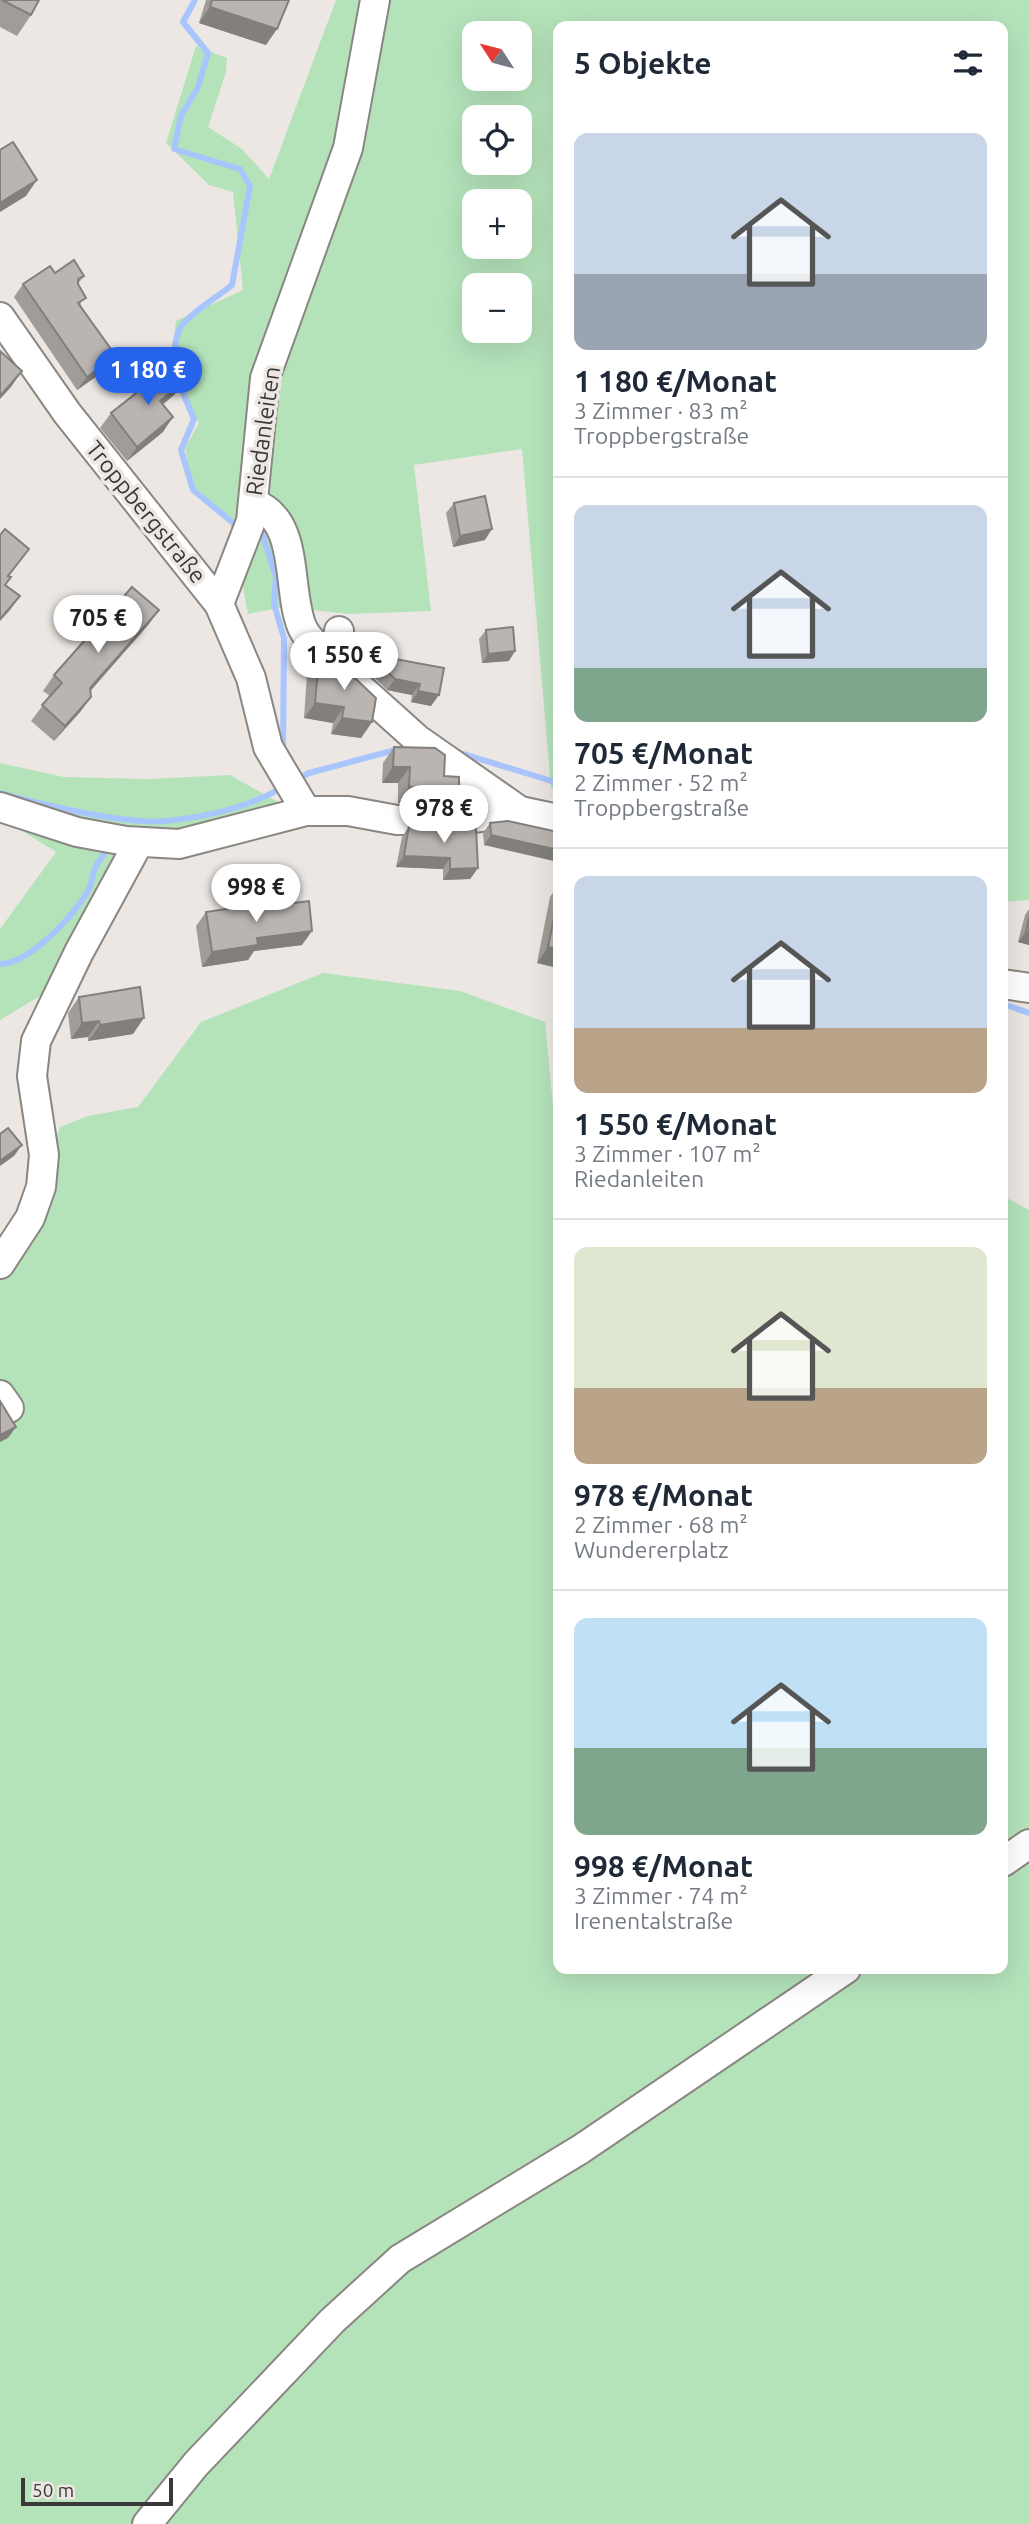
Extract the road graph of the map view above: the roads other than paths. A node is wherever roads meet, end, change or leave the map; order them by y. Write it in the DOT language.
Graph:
graph roads {
  1 [pos="374,0"];
  2 [pos="0,317"];
  3 [pos="250,521"];
  4 [pos="219,604"];
  5 [pos="339,631"];
  6 [pos="336,663"];
  7 [pos="300,803"];
  8 [pos="0,807"];
  9 [pos="520,811"];
  10 [pos="553,818"];
  11 [pos="122,840"];
  12 [pos="1008,985"];
  13 [pos="1029,988"];
  14 [pos="0,1264"];
  15 [pos="1029,1844"];
  16 [pos="1008,1859"];
  17 [pos="839,1974"];
  18 [pos="147,2524"];
  1 -- 3 [label="street, Riedanleiten"];
  2 -- 4 [label="street, Troppbergstraße"];
  3 -- 4 [label="street, Riedanleiten"];
  3 -- 6 [label="street"];
  4 -- 7 [label="street"];
  5 -- 6 [label="street"];
  6 -- 9 [label="street"];
  7 -- 9 [label="street"];
  7 -- 11 [label="street"];
  8 -- 11 [label="street"];
  9 -- 10 [label="street"];
  11 -- 14 [label="street"];
  12 -- 13 [label="street"];
  15 -- 16 [label="street"];
  17 -- 18 [label="street"];
}
